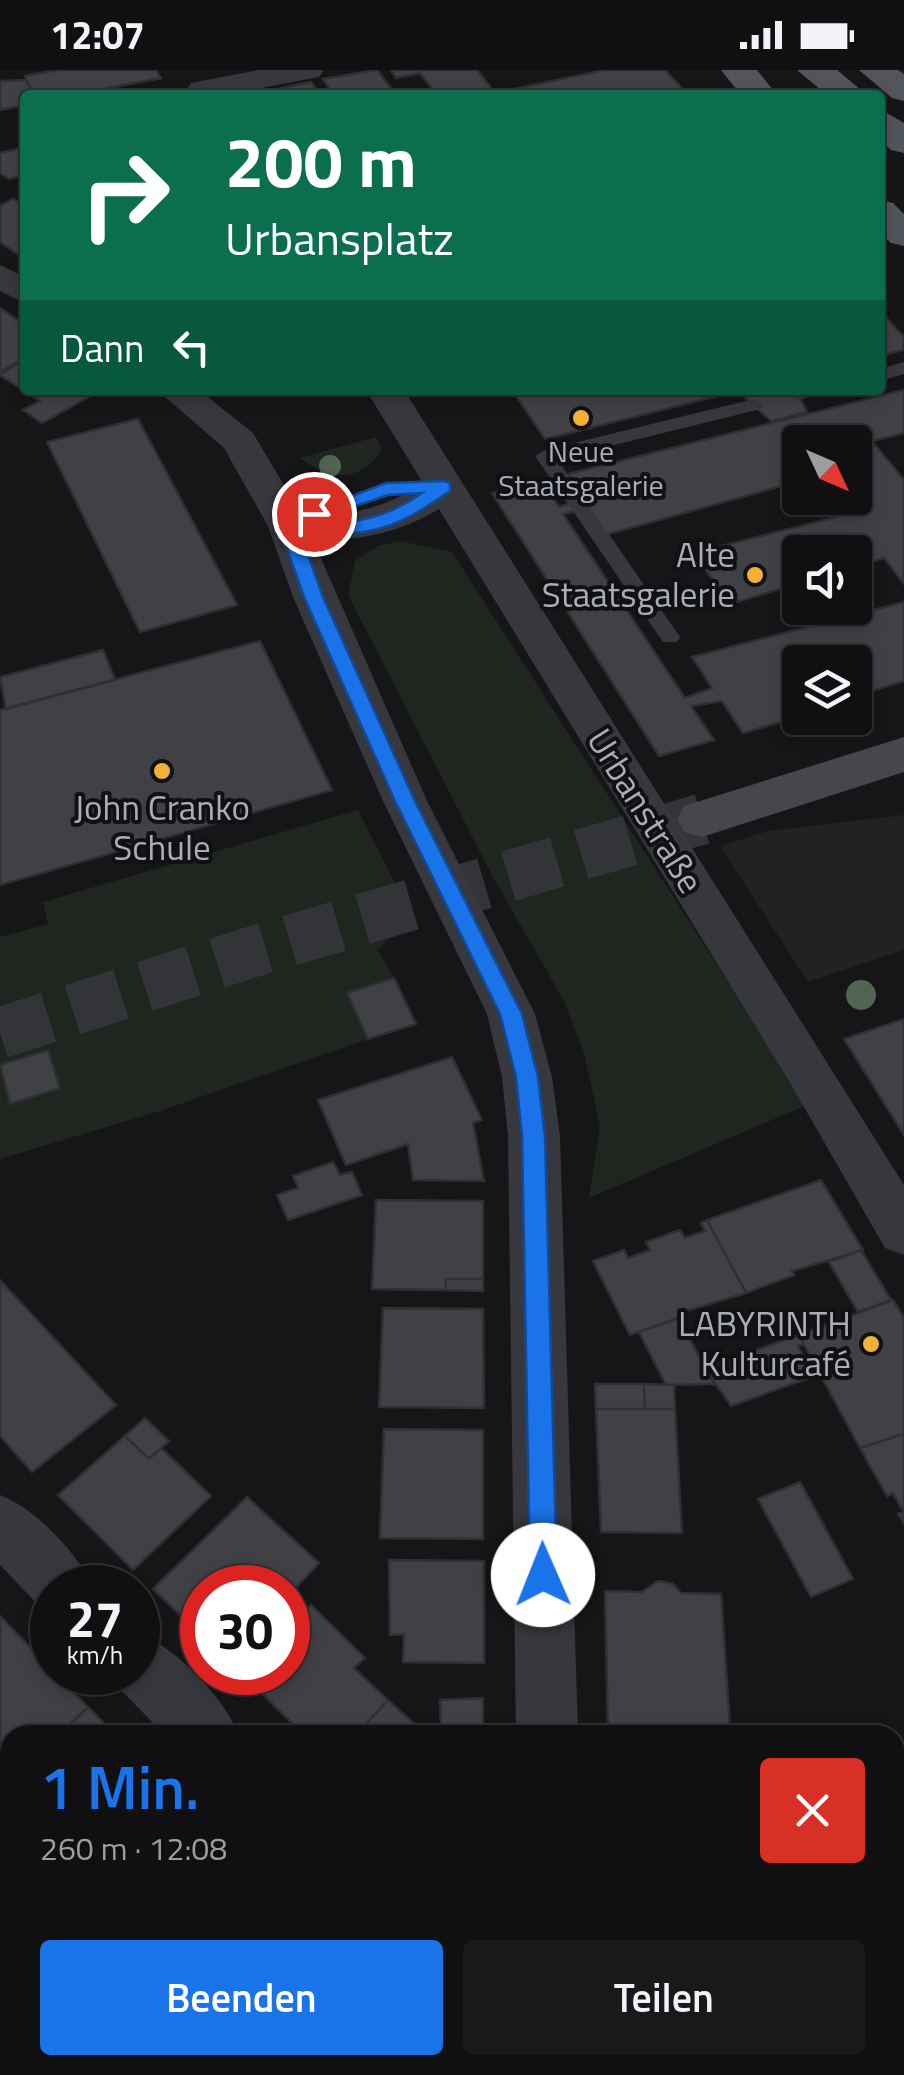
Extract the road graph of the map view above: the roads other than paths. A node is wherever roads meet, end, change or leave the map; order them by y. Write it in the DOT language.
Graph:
graph roads {
  1 [pos="308,70"];
  2 [pos="738,70"];
  3 [pos="814,70"];
  4 [pos="852,70"];
  5 [pos="876,70"];
  6 [pos="199,85"];
  7 [pos="756,90"];
  8 [pos="843,90"];
  9 [pos="874,90"];
  10 [pos="904,91"];
  11 [pos="885,100"];
  12 [pos="904,117"];
  13 [pos="885,125"];
  14 [pos="904,142"];
  15 [pos="885,216"];
  16 [pos="904,235"];
  17 [pos="182,395"];
  18 [pos="388,395"];
  19 [pos="754,405"];
  20 [pos="444,487"];
  21 [pos="288,526"];
  22 [pos="670,637"];
  23 [pos="904,754"];
  24 [pos="904,793"];
  25 [pos="904,1232"];
  26 [pos="0,1523"];
  27 [pos="41,1565"];
  28 [pos="160,1686"];
  29 [pos="198,1725"];
  30 [pos="547,1725"];
  1 -- 6 [label="street"];
  2 -- 7 [label="main road"];
  3 -- 8 [label="main road"];
  4 -- 9 [label="main road"];
  5 -- 10 [label="main road"];
  11 -- 12 [label="main road"];
  13 -- 14 [label="main road"];
  15 -- 16 [label="main road"];
  17 -- 21 [label="street"];
  18 -- 20 [label="street, Urbanstraße"];
  19 -- 22 [label="lane"];
  20 -- 21 [label="street"];
  20 -- 25 [label="street, Urbanstraße"];
  21 -- 30 [label="street"];
  23 -- 24 [label="main road"];
  26 -- 27 [label="street"];
  28 -- 29 [label="street"];
}
